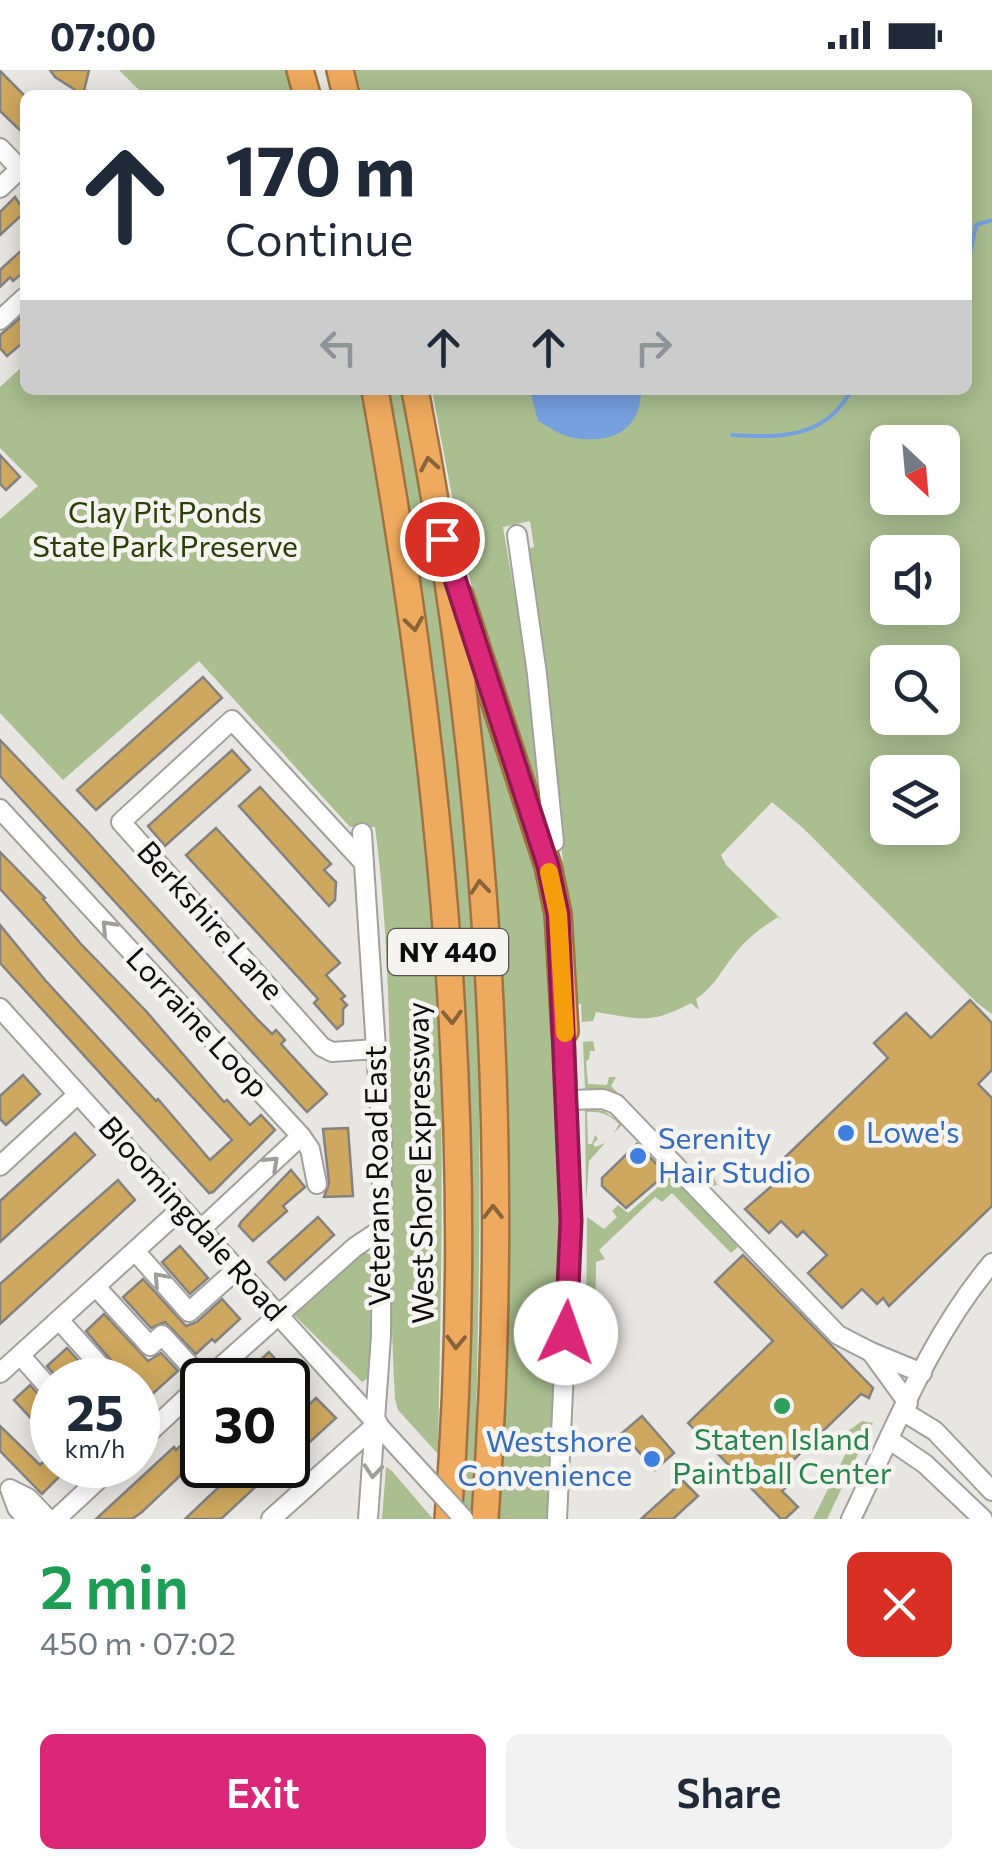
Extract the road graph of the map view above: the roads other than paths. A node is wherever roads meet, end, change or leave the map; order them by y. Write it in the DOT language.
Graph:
graph roads {
  1 [pos="0,148"];
  2 [pos="20,168"];
  3 [pos="20,301"];
  4 [pos="0,320"];
  5 [pos="376,395"];
  6 [pos="416,395"];
  7 [pos="517,535"];
  8 [pos="442,539"];
  9 [pos="0,810"];
  10 [pos="362,833"];
  11 [pos="554,842"];
  12 [pos="364,863"];
  13 [pos="0,1008"];
  14 [pos="565,1031"];
  15 [pos="376,1049"];
  16 [pos="78,1094"];
  17 [pos="566,1100"];
  18 [pos="301,1136"];
  19 [pos="0,1166"];
  20 [pos="317,1184"];
  21 [pos="181,1209"];
  22 [pos="382,1229"];
  23 [pos="200,1230"];
  24 [pos="134,1251"];
  25 [pos="992,1264"];
  26 [pos="237,1269"];
  27 [pos="96,1286"];
  28 [pos="279,1316"];
  29 [pos="59,1320"];
  30 [pos="871,1352"];
  31 [pos="20,1355"];
  32 [pos="93,1358"];
  33 [pos="183,1358"];
  34 [pos="231,1358"];
  35 [pos="30,1366"];
  36 [pos="0,1373"];
  37 [pos="922,1373"];
  38 [pos="180,1404"];
  39 [pos="906,1408"];
  40 [pos="160,1422"];
  41 [pos="378,1423"];
  42 [pos="890,1440"];
  43 [pos="2,1481"];
  44 [pos="89,1488"];
  45 [pos="992,1491"];
  46 [pos="28,1519"];
  47 [pos="48,1519"];
  48 [pos="56,1519"];
  49 [pos="271,1519"];
  50 [pos="368,1519"];
  51 [pos="448,1519"];
  52 [pos="464,1519"];
  53 [pos="484,1519"];
  54 [pos="557,1519"];
  55 [pos="850,1519"];
  56 [pos="983,1519"];
  1 -- 2 [label="street"];
  3 -- 4 [label="street"];
  5 -- 51 [label="highway, West Shore Expressway / NY 440, one-way"];
  8 -- 6 [label="highway, NY 440, one-way"];
  7 -- 11 [label="street"];
  8 -- 14 [label="highway"];
  53 -- 8 [label="highway, NY 440, one-way"];
  18 -- 9 [label="street, Lorraine Loop, one-way"];
  10 -- 12 [label="street, Veterans Road East"];
  12 -- 15 [label="street, Veterans Road East"];
  12 -- 15 [label="street, Berkshire Lane"];
  13 -- 16 [label="street, Bloomingdale Road"];
  14 -- 17 [label="street"];
  15 -- 22 [label="street, Veterans Road East"];
  16 -- 19 [label="street"];
  16 -- 21 [label="street, Bloomingdale Road"];
  17 -- 30 [label="street"];
  17 -- 54 [label="street"];
  18 -- 20 [label="street"];
  23 -- 18 [label="street, one-way"];
  21 -- 23 [label="street, Bloomingdale Road"];
  21 -- 24 [label="street"];
  22 -- 28 [label="street"];
  22 -- 41 [label="street, Veterans Road East"];
  23 -- 26 [label="street, Bloomingdale Road"];
  26 -- 24 [label="street, one-way"];
  24 -- 27 [label="street"];
  25 -- 37 [label="street"];
  26 -- 28 [label="street, Bloomingdale Road"];
  27 -- 29 [label="street"];
  27 -- 33 [label="street"];
  28 -- 34 [label="street"];
  28 -- 41 [label="street, Bloomingdale Road"];
  29 -- 31 [label="street"];
  29 -- 32 [label="street"];
  30 -- 37 [label="street"];
  30 -- 39 [label="street"];
  31 -- 35 [label="street"];
  31 -- 36 [label="street"];
  37 -- 39 [label="street"];
  38 -- 40 [label="street"];
  39 -- 42 [label="street"];
  39 -- 45 [label="street"];
  41 -- 49 [label="street"];
  41 -- 50 [label="street, Veterans Road East, one-way"];
  41 -- 52 [label="street, Bloomingdale Road, bridge"];
  42 -- 55 [label="street"];
  42 -- 56 [label="street"];
  43 -- 46 [label="street"];
  43 -- 47 [label="street"];
  44 -- 48 [label="street"];
}
